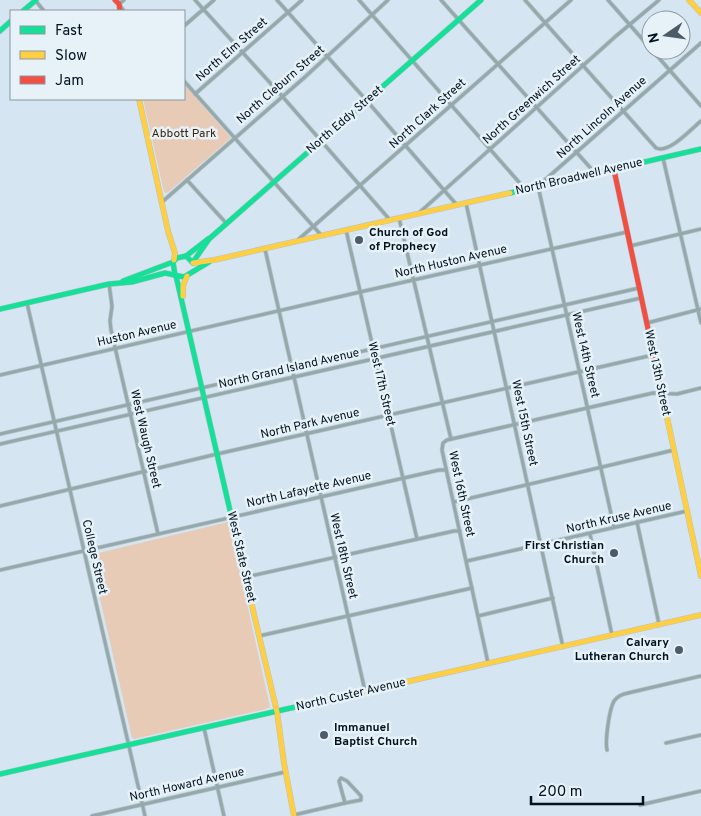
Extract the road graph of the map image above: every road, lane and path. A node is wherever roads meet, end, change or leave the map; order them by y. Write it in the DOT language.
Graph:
graph roads {
  1 [pos="35,0"];
  2 [pos="124,0"];
  3 [pos="196,0"];
  4 [pos="214,0"];
  5 [pos="276,0"];
  6 [pos="302,0"];
  7 [pos="359,0"];
  8 [pos="388,0"];
  9 [pos="441,0"];
  10 [pos="481,0"];
  11 [pos="525,0"];
  12 [pos="571,0"];
  13 [pos="608,0"];
  14 [pos="659,0"];
  15 [pos="689,0"];
  16 [pos="117,2"];
  17 [pos="204,9"];
  18 [pos="24,10"];
  19 [pos="43,10"];
  20 [pos="288,12"];
  21 [pos="701,13"];
  22 [pos="372,15"];
  23 [pos="459,20"];
  24 [pos="10,22"];
  25 [pos="545,22"];
  26 [pos="630,24"];
  27 [pos="185,25"];
  28 [pos="0,31"];
  29 [pos="641,36"];
  30 [pos="701,43"];
  31 [pos="243,52"];
  32 [pos="328,56"];
  33 [pos="413,60"];
  34 [pos="661,60"];
  35 [pos="498,64"];
  36 [pos="584,66"];
  37 [pos="670,70"];
  38 [pos="185,82"];
  39 [pos="195,94"];
  40 [pos="282,96"];
  41 [pos="139,100"];
  42 [pos="367,101"];
  43 [pos="452,105"];
  44 [pos="701,106"];
  45 [pos="537,108"];
  46 [pos="623,110"];
  47 [pos="701,121"];
  48 [pos="235,138"];
  49 [pos="321,141"];
  50 [pos="406,146"];
  51 [pos="490,149"];
  52 [pos="701,149"];
  53 [pos="577,152"];
  54 [pos="662,158"];
  55 [pos="614,170"];
  56 [pos="596,174"];
  57 [pos="187,180"];
  58 [pos="274,182"];
  59 [pos="538,186"];
  60 [pos="360,187"];
  61 [pos="525,189"];
  62 [pos="444,191"];
  63 [pos="162,202"];
  64 [pos="466,203"];
  65 [pos="457,205"];
  66 [pos="419,214"];
  67 [pos="399,218"];
  68 [pos="390,220"];
  69 [pos="226,224"];
  70 [pos="313,227"];
  71 [pos="346,230"];
  72 [pos="701,230"];
  73 [pos="627,232"];
  74 [pos="680,234"];
  75 [pos="322,236"];
  76 [pos="209,239"];
  77 [pos="296,242"];
  78 [pos="173,245"];
  79 [pos="630,246"];
  80 [pos="265,248"];
  81 [pos="552,249"];
  82 [pos="185,256"];
  83 [pos="214,260"];
  84 [pos="174,261"];
  85 [pos="193,262"];
  86 [pos="480,265"];
  87 [pos="189,275"];
  88 [pos="176,276"];
  89 [pos="414,280"];
  90 [pos="123,281"];
  91 [pos="109,284"];
  92 [pos="639,288"];
  93 [pos="360,292"];
  94 [pos="642,298"];
  95 [pos="182,299"];
  96 [pos="27,302"];
  97 [pos="564,305"];
  98 [pos="0,309"];
  99 [pos="699,309"];
  100 [pos="278,310"];
  101 [pos="567,315"];
  102 [pos="493,322"];
  103 [pos="647,323"];
  104 [pos="701,323"];
  105 [pos="189,331"];
  106 [pos="495,331"];
  107 [pos="428,337"];
  108 [pos="430,345"];
  109 [pos="115,348"];
  110 [pos="373,349"];
  111 [pos="654,355"];
  112 [pos="375,358"];
  113 [pos="42,365"];
  114 [pos="292,368"];
  115 [pos="580,372"];
  116 [pos="0,375"];
  117 [pos="294,376"];
  118 [pos="202,388"];
  119 [pos="508,388"];
  120 [pos="701,388"];
  121 [pos="662,394"];
  122 [pos="204,397"];
  123 [pos="443,403"];
  124 [pos="128,404"];
  125 [pos="588,408"];
  126 [pos="130,414"];
  127 [pos="388,415"];
  128 [pos="54,422"];
  129 [pos="516,424"];
  130 [pos="57,431"];
  131 [pos="0,434"];
  132 [pos="306,434"];
  133 [pos="451,439"];
  134 [pos="0,444"];
  135 [pos="674,450"];
  136 [pos="217,454"];
  137 [pos="601,468"];
  138 [pos="446,470"];
  139 [pos="143,472"];
  140 [pos="402,478"];
  141 [pos="529,484"];
  142 [pos="70,489"];
  143 [pos="321,496"];
  144 [pos="454,502"];
  145 [pos="0,506"];
  146 [pos="687,511"];
  147 [pos="232,517"];
  148 [pos="637,522"];
  149 [pos="614,527"];
  150 [pos="460,531"];
  151 [pos="158,534"];
  152 [pos="590,534"];
  153 [pos="416,539"];
  154 [pos="542,544"];
  155 [pos="84,550"];
  156 [pos="335,557"];
  157 [pos="467,561"];
  158 [pos="0,570"];
  159 [pos="701,576"];
  160 [pos="246,577"];
  161 [pos="472,588"];
  162 [pos="553,598"];
  163 [pos="701,615"];
  164 [pos="348,616"];
  165 [pos="478,616"];
  166 [pos="659,624"];
  167 [pos="259,636"];
  168 [pos="612,636"];
  169 [pos="563,646"];
  170 [pos="488,663"];
  171 [pos="701,676"];
  172 [pos="366,691"];
  173 [pos="277,712"];
  174 [pos="204,728"];
  175 [pos="701,735"];
  176 [pos="666,743"];
  177 [pos="129,745"];
  178 [pos="607,750"];
  179 [pos="286,772"];
  180 [pos="0,774"];
  181 [pos="217,788"];
  182 [pos="701,791"];
  183 [pos="344,803"];
  184 [pos="143,805"];
  185 [pos="640,805"];
  186 [pos="294,815"];
  187 [pos="92,816"];
  188 [pos="145,816"];
  189 [pos="224,816"];
  1 -- 18 [label="main road"];
  1 -- 19 [label="street"];
  2 -- 16 [label="street"];
  3 -- 17 [label="street"];
  4 -- 17 [label="street"];
  5 -- 20 [label="street"];
  6 -- 20 [label="street, North Elm Street"];
  7 -- 22 [label="street"];
  8 -- 22 [label="street, North Cleburn Street"];
  9 -- 23 [label="street"];
  10 -- 23 [label="main road, North Eddy Street"];
  11 -- 25 [label="street"];
  12 -- 25 [label="street, North Clark Street"];
  13 -- 26 [label="street"];
  14 -- 26 [label="street, North Greenwich Street"];
  15 -- 21 [label="main road"];
  17 -- 27 [label="street"];
  17 -- 31 [label="street"];
  20 -- 31 [label="street, North Elm Street"];
  20 -- 32 [label="street"];
  22 -- 32 [label="street, North Cleburn Street"];
  22 -- 33 [label="street"];
  23 -- 33 [label="main road, North Eddy Street"];
  23 -- 35 [label="street"];
  24 -- 28 [label="main road"];
  25 -- 35 [label="street, North Clark Street"];
  25 -- 36 [label="street"];
  26 -- 29 [label="street"];
  26 -- 36 [label="street, North Greenwich Street"];
  30 -- 37 [label="street, North Lincoln Avenue"];
  31 -- 39 [label="street, North Elm Street"];
  31 -- 40 [label="street"];
  32 -- 40 [label="street, North Cleburn Street"];
  32 -- 42 [label="street"];
  33 -- 42 [label="main road, North Eddy Street"];
  33 -- 43 [label="street"];
  34 -- 37 [label="street"];
  35 -- 43 [label="street, North Clark Street"];
  35 -- 45 [label="street"];
  36 -- 45 [label="street, North Greenwich Street"];
  36 -- 46 [label="street"];
  37 -- 44 [label="street"];
  37 -- 46 [label="street, North Lincoln Avenue"];
  38 -- 39 [label="street"];
  39 -- 48 [label="street"];
  40 -- 48 [label="street, North Cleburn Street"];
  40 -- 49 [label="street"];
  41 -- 63 [label="main road"];
  42 -- 49 [label="main road, North Eddy Street"];
  42 -- 50 [label="street"];
  43 -- 50 [label="street, North Clark Street"];
  43 -- 51 [label="street"];
  45 -- 51 [label="street, North Greenwich Street"];
  45 -- 53 [label="street"];
  46 -- 47 [label="street"];
  46 -- 53 [label="street, North Lincoln Avenue"];
  48 -- 57 [label="street, North Cleburn Street"];
  48 -- 58 [label="street"];
  49 -- 58 [label="main road, North Eddy Street"];
  49 -- 60 [label="street"];
  50 -- 60 [label="street, North Clark Street"];
  50 -- 62 [label="street"];
  51 -- 61 [label="street"];
  51 -- 62 [label="street, North Greenwich Street"];
  52 -- 54 [label="main road, North Broadwell Avenue"];
  53 -- 56 [label="street"];
  53 -- 59 [label="street, North Lincoln Avenue"];
  54 -- 55 [label="main road, North Broadwell Avenue"];
  54 -- 74 [label="street"];
  55 -- 56 [label="main road, North Broadwell Avenue"];
  55 -- 73 [label="main road, West 13th Street"];
  56 -- 59 [label="main road, North Broadwell Avenue"];
  57 -- 63 [label="street, North Cleburn Street"];
  57 -- 69 [label="street"];
  58 -- 69 [label="main road, North Eddy Street"];
  58 -- 70 [label="street"];
  59 -- 61 [label="main road, North Broadwell Avenue"];
  59 -- 81 [label="street, West 14th Street"];
  60 -- 68 [label="street"];
  60 -- 70 [label="street, North Clark Street"];
  61 -- 64 [label="main road, North Broadwell Avenue"];
  62 -- 65 [label="street"];
  62 -- 66 [label="street, North Greenwich Street"];
  63 -- 78 [label="main road"];
  64 -- 65 [label="main road, North Broadwell Avenue"];
  64 -- 86 [label="street, West 15th Street"];
  65 -- 66 [label="main road, North Broadwell Avenue"];
  66 -- 67 [label="main road, North Broadwell Avenue"];
  67 -- 68 [label="main road, North Broadwell Avenue"];
  67 -- 89 [label="street, West 16th Street"];
  68 -- 71 [label="main road, North Broadwell Avenue"];
  69 -- 76 [label="main road, North Eddy Street"];
  70 -- 75 [label="street"];
  70 -- 77 [label="street, North Clark Street"];
  71 -- 75 [label="main road, North Broadwell Avenue"];
  71 -- 93 [label="street, West 17th Street"];
  72 -- 74 [label="street"];
  73 -- 79 [label="main road, West 13th Street"];
  73 -- 81 [label="street, North Huston Avenue"];
  74 -- 79 [label="street"];
  74 -- 99 [label="street"];
  75 -- 77 [label="main road, North Broadwell Avenue"];
  76 -- 82 [label="main road, North Eddy Street"];
  76 -- 85 [label="main road, North Eddy Street"];
  77 -- 80 [label="main road, North Broadwell Avenue"];
  78 -- 82 [label="main road"];
  78 -- 84 [label="main road"];
  79 -- 92 [label="main road, West 13th Street"];
  80 -- 83 [label="main road, North Broadwell Avenue"];
  80 -- 100 [label="street, West 18th Street"];
  81 -- 86 [label="street, North Huston Avenue"];
  81 -- 97 [label="street, West 14th Street"];
  82 -- 84 [label="main road, North Eddy Street"];
  82 -- 85 [label="main road"];
  83 -- 85 [label="main road, North Broadwell Avenue"];
  83 -- 87 [label="main road, North Broadwell Avenue"];
  84 -- 88 [label="main road, West State Street"];
  84 -- 90 [label="main road"];
  85 -- 87 [label="main road, West State Street"];
  86 -- 89 [label="street, North Huston Avenue"];
  86 -- 102 [label="street, West 15th Street"];
  87 -- 88 [label="main road"];
  87 -- 95 [label="main road, West State Street"];
  88 -- 90 [label="main road"];
  88 -- 95 [label="main road, West State Street"];
  89 -- 93 [label="street, North Huston Avenue"];
  89 -- 107 [label="street, West 16th Street"];
  90 -- 91 [label="main road"];
  91 -- 96 [label="main road"];
  91 -- 109 [label="street, West Waugh Street"];
  92 -- 94 [label="main road, West 13th Street"];
  92 -- 97 [label="street, North Grand Island Avenue"];
  93 -- 100 [label="street, North Huston Avenue"];
  93 -- 110 [label="street, West 17th Street"];
  94 -- 101 [label="street, North Grand Island Avenue"];
  94 -- 103 [label="main road, West 13th Street"];
  95 -- 105 [label="main road, West State Street"];
  96 -- 98 [label="main road"];
  96 -- 113 [label="street, College Street"];
  97 -- 101 [label="street, West 14th Street"];
  97 -- 102 [label="street, North Grand Island Avenue"];
  99 -- 103 [label="street"];
  99 -- 104 [label="street"];
  100 -- 105 [label="street, Huston Avenue"];
  100 -- 114 [label="street, West 18th Street"];
  101 -- 106 [label="street, North Grand Island Avenue"];
  101 -- 115 [label="street, West 14th Street"];
  102 -- 106 [label="street, West 15th Street"];
  102 -- 107 [label="street, North Grand Island Avenue"];
  103 -- 111 [label="main road, West 13th Street"];
  105 -- 109 [label="street, Huston Avenue"];
  105 -- 118 [label="main road, West State Street"];
  106 -- 108 [label="street, North Grand Island Avenue"];
  106 -- 119 [label="street, West 15th Street"];
  107 -- 108 [label="street, West 16th Street"];
  107 -- 110 [label="street, North Grand Island Avenue"];
  108 -- 112 [label="street, North Grand Island Avenue"];
  108 -- 123 [label="street, West 16th Street"];
  109 -- 113 [label="street, Huston Avenue"];
  109 -- 124 [label="street, West Waugh Street"];
  110 -- 112 [label="street, West 17th Street"];
  110 -- 114 [label="street, North Grand Island Avenue"];
  111 -- 115 [label="street, North Park Avenue"];
  111 -- 121 [label="main road, West 13th Street"];
  112 -- 117 [label="street, North Grand Island Avenue"];
  112 -- 127 [label="street, West 17th Street"];
  113 -- 116 [label="street, Huston Avenue"];
  113 -- 128 [label="street, College Street"];
  114 -- 117 [label="street, West 18th Street"];
  114 -- 118 [label="street, North Grand Island Avenue"];
  115 -- 119 [label="street, North Park Avenue"];
  115 -- 125 [label="street, West 14th Street"];
  117 -- 122 [label="street, North Grand Island Avenue"];
  117 -- 132 [label="street, West 18th Street"];
  118 -- 122 [label="main road, West State Street"];
  118 -- 124 [label="street, North Grand Island Avenue"];
  119 -- 123 [label="street, North Park Avenue"];
  119 -- 129 [label="street, West 15th Street"];
  120 -- 121 [label="street"];
  121 -- 125 [label="street"];
  121 -- 135 [label="main road, West 13th Street"];
  122 -- 126 [label="street, North Grand Island Avenue"];
  122 -- 136 [label="main road, West State Street"];
  123 -- 127 [label="street, North Park Avenue"];
  123 -- 133 [label="street, West 16th Street"];
  124 -- 126 [label="street, West Waugh Street"];
  124 -- 128 [label="street, North Grand Island Avenue"];
  125 -- 129 [label="street"];
  125 -- 137 [label="street, West 14th Street"];
  126 -- 130 [label="street, North Grand Island Avenue"];
  126 -- 139 [label="street, West Waugh Street"];
  127 -- 132 [label="street, North Park Avenue"];
  127 -- 140 [label="street, West 17th Street"];
  128 -- 130 [label="street, College Street"];
  128 -- 131 [label="street, North Grand Island Avenue"];
  129 -- 133 [label="street"];
  129 -- 141 [label="street, West 15th Street"];
  130 -- 134 [label="street, North Grand Island Avenue"];
  130 -- 142 [label="street, College Street"];
  132 -- 136 [label="street, North Park Avenue"];
  132 -- 143 [label="street, West 18th Street"];
  133 -- 138 [label="street, West 16th Street"];
  135 -- 137 [label="street"];
  135 -- 146 [label="main road, West 13th Street"];
  136 -- 139 [label="street, North Park Avenue"];
  136 -- 147 [label="main road, West State Street"];
  137 -- 141 [label="street"];
  137 -- 149 [label="street, West 14th Street"];
  138 -- 140 [label="street, North Lafayette Avenue"];
  138 -- 144 [label="street, West 16th Street"];
  139 -- 142 [label="street, North Park Avenue"];
  139 -- 151 [label="street, West Waugh Street"];
  140 -- 143 [label="street, North Lafayette Avenue"];
  140 -- 153 [label="street, West 17th Street"];
  141 -- 144 [label="street"];
  141 -- 154 [label="street, West 15th Street"];
  142 -- 145 [label="street, North Park Avenue"];
  142 -- 155 [label="street, College Street"];
  143 -- 147 [label="street, North Lafayette Avenue"];
  143 -- 156 [label="street, West 18th Street"];
  144 -- 150 [label="street, West 16th Street"];
  146 -- 148 [label="street, North Kruse Avenue"];
  146 -- 159 [label="main road, West 13th Street"];
  147 -- 151 [label="street, North Lafayette Avenue"];
  147 -- 160 [label="main road, West State Street"];
  148 -- 149 [label="street, North Kruse Avenue"];
  148 -- 166 [label="street"];
  149 -- 152 [label="street, North Kruse Avenue"];
  150 -- 153 [label="street"];
  150 -- 157 [label="street, West 16th Street"];
  151 -- 155 [label="street, North Lafayette Avenue"];
  152 -- 154 [label="street, North Kruse Avenue"];
  152 -- 168 [label="street"];
  153 -- 156 [label="street"];
  154 -- 157 [label="street, North Kruse Avenue"];
  154 -- 162 [label="street, West 15th Street"];
  155 -- 158 [label="street, North Lafayette Avenue"];
  155 -- 177 [label="street, College Street"];
  156 -- 160 [label="street"];
  156 -- 164 [label="street, West 18th Street"];
  157 -- 161 [label="street, West 16th Street"];
  160 -- 167 [label="main road, West State Street"];
  161 -- 164 [label="street"];
  161 -- 165 [label="street, West 16th Street"];
  162 -- 165 [label="street"];
  162 -- 169 [label="street, West 15th Street"];
  163 -- 166 [label="main road, North Custer Avenue"];
  164 -- 167 [label="street"];
  164 -- 172 [label="street, West 18th Street"];
  165 -- 170 [label="street, West 16th Street"];
  166 -- 168 [label="main road, North Custer Avenue"];
  167 -- 173 [label="main road, West State Street"];
  168 -- 169 [label="main road, North Custer Avenue"];
  169 -- 170 [label="main road, North Custer Avenue"];
  170 -- 172 [label="main road, North Custer Avenue"];
  171 -- 178 [label="street"];
  172 -- 173 [label="main road, North Custer Avenue"];
  173 -- 174 [label="main road, North Custer Avenue"];
  173 -- 179 [label="main road, West State Street"];
  174 -- 177 [label="main road, North Custer Avenue"];
  174 -- 181 [label="street"];
  175 -- 176 [label="street"];
  177 -- 180 [label="main road, North Custer Avenue"];
  177 -- 184 [label="street, College Street"];
  179 -- 181 [label="street, North Howard Avenue"];
  179 -- 186 [label="main road, West State Street"];
  181 -- 184 [label="street, North Howard Avenue"];
  181 -- 189 [label="street"];
  182 -- 185 [label="street"];
  183 -- 183 [label="street"];
  183 -- 186 [label="street"];
  184 -- 187 [label="street, North Howard Avenue"];
  184 -- 188 [label="street, College Street"];
}
